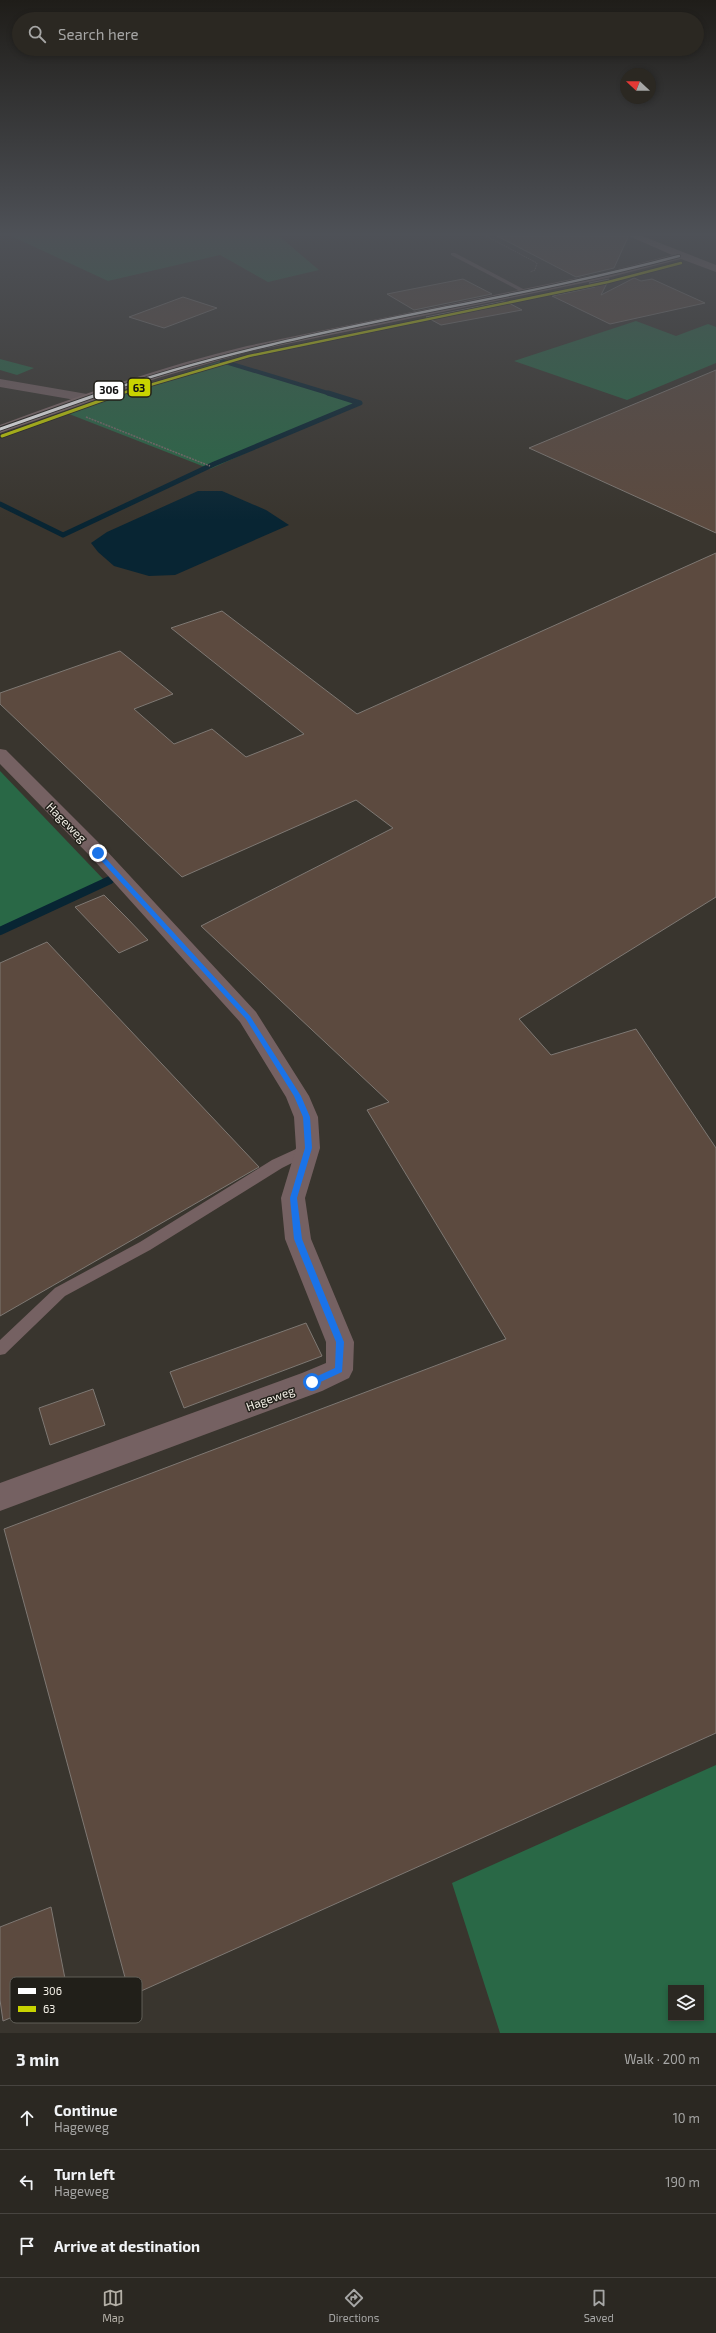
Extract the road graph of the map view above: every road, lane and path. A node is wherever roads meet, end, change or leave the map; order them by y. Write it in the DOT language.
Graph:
graph roads {
  1 [pos="334,331"];
  2 [pos="0,383"];
  3 [pos="88,398"];
  4 [pos="60,407"];
  5 [pos="0,429"];
  6 [pos="210,466"];
  7 [pos="0,754"];
  8 [pos="308,1148"];
  9 [pos="0,1349"];
  10 [pos="0,1497"];
  1 -- 3 [label="street"];
  2 -- 3 [label="street"];
  3 -- 4 [label="street"];
  4 -- 5 [label="street"];
  4 -- 6 [label="path"];
  7 -- 8 [label="street, Hageweg"];
  8 -- 9 [label="lane"];
  8 -- 10 [label="street, Hageweg"];
}
